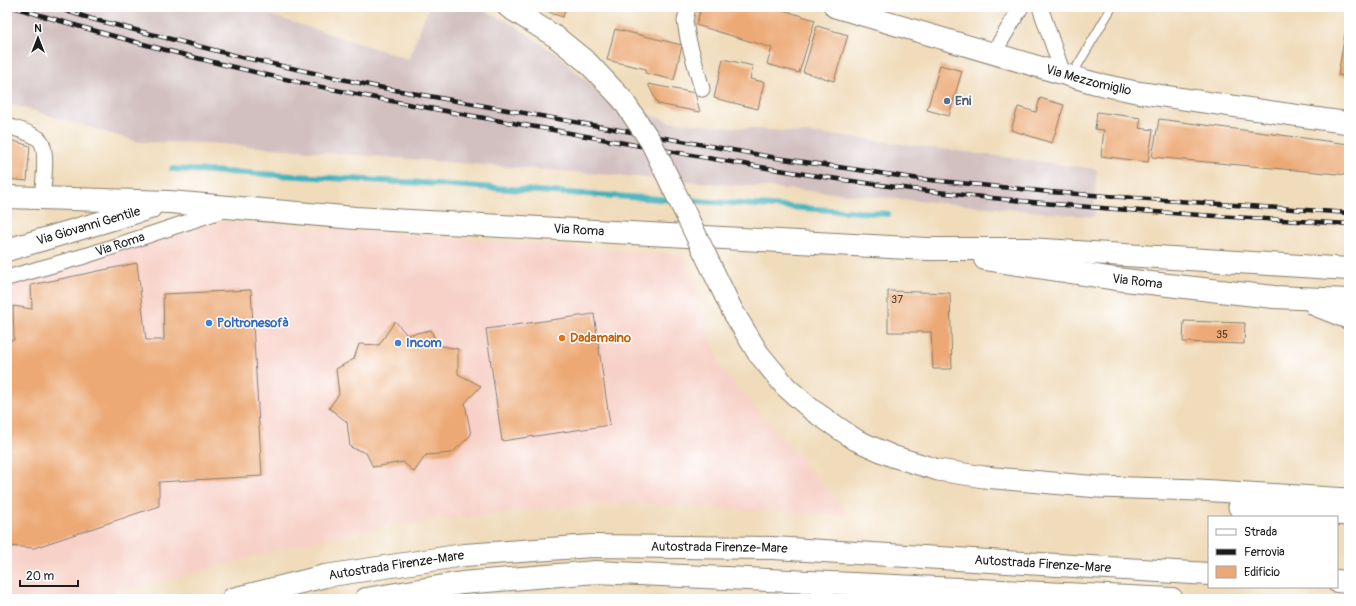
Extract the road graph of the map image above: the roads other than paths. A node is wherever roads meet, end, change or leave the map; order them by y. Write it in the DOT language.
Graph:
graph roads {
  1 [pos="508,7"];
  2 [pos="688,7"];
  3 [pos="835,7"];
  4 [pos="1020,7"];
  5 [pos="1040,7"];
  6 [pos="1112,7"];
  7 [pos="993,54"];
  8 [pos="1068,75"];
  9 [pos="702,89"];
  10 [pos="1349,123"];
  11 [pos="7,126"];
  12 [pos="7,197"];
  13 [pos="42,199"];
  14 [pos="170,202"];
  15 [pos="232,207"];
  16 [pos="7,250"];
  17 [pos="927,250"];
  18 [pos="1349,269"];
  19 [pos="7,278"];
  20 [pos="1296,298"];
  21 [pos="1349,300"];
  22 [pos="1349,318"];
  23 [pos="1348,503"];
  24 [pos="1208,574"];
  25 [pos="1338,581"];
  26 [pos="1349,582"];
  27 [pos="233,599"];
  28 [pos="366,599"];
  29 [pos="1172,599"];
  1 -- 23 [label="main road, bridge"];
  2 -- 9 [label="street"];
  3 -- 7 [label="main road, Via Mezzomiglio"];
  4 -- 7 [label="street"];
  5 -- 8 [label="street"];
  6 -- 8 [label="lane"];
  7 -- 8 [label="main road, Via Mezzomiglio"];
  8 -- 10 [label="main road, Via Mezzomiglio"];
  11 -- 13 [label="street"];
  12 -- 13 [label="main road, Via Roma"];
  13 -- 14 [label="main road, Via Roma"];
  14 -- 15 [label="main road, Via Roma"];
  14 -- 16 [label="main road, Via Giovanni Gentile"];
  15 -- 17 [label="main road, Via Roma"];
  15 -- 19 [label="street, Via Roma"];
  17 -- 18 [label="main road, Via Roma"];
  17 -- 20 [label="main road, Via Roma"];
  20 -- 21 [label="main road, Via Roma"];
  20 -- 22 [label="main road"];
  24 -- 27 [label="main road, Autostrada Firenze-Mare"];
  25 -- 26 [label="main road"];
  28 -- 29 [label="main road"];
}
